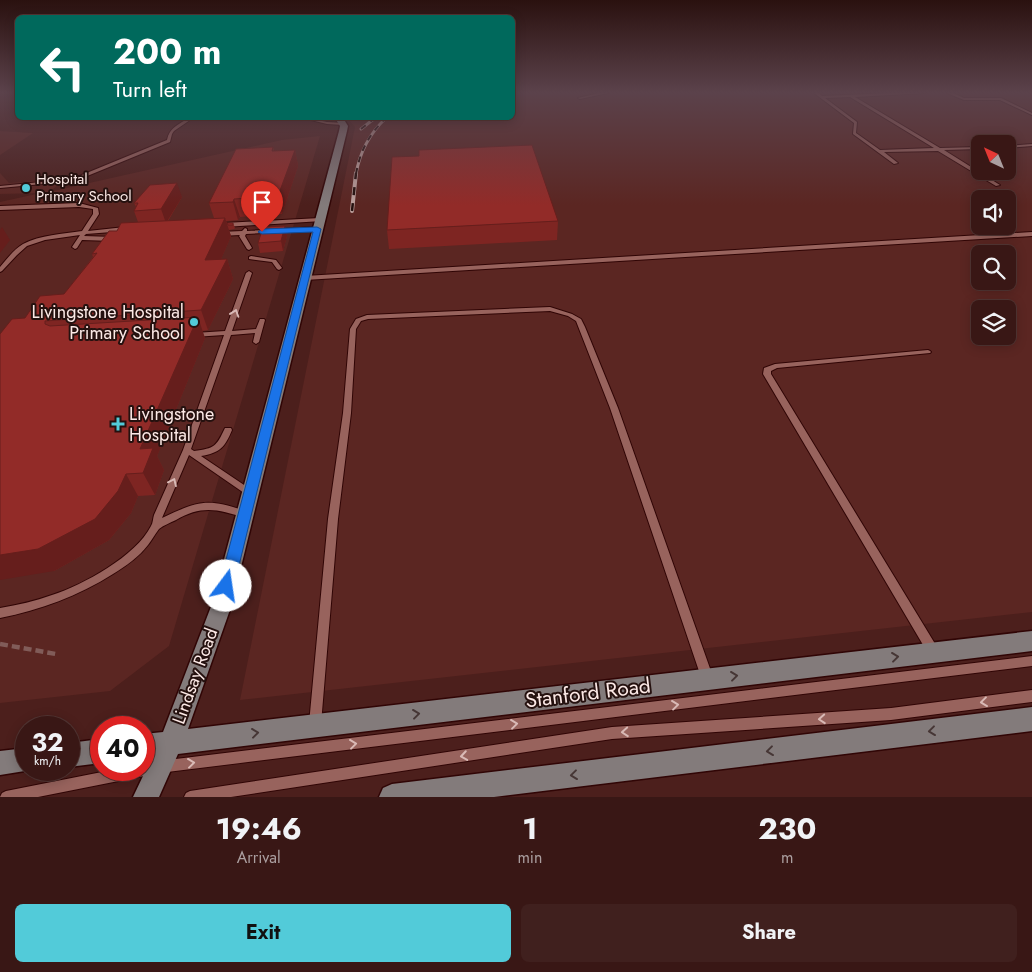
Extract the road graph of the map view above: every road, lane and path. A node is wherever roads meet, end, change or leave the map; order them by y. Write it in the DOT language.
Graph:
graph roads {
  1 [pos="173,130"];
  2 [pos="343,130"];
  3 [pos="855,130"];
  4 [pos="908,130"];
  5 [pos="1032,145"];
  6 [pos="1016,146"];
  7 [pos="971,148"];
  8 [pos="940,150"];
  9 [pos="879,151"];
  10 [pos="896,163"];
  11 [pos="998,185"];
  12 [pos="0,187"];
  13 [pos="0,208"];
  14 [pos="249,224"];
  15 [pos="318,224"];
  16 [pos="218,225"];
  17 [pos="136,229"];
  18 [pos="244,232"];
  19 [pos="214,234"];
  20 [pos="1032,234"];
  21 [pos="83,236"];
  22 [pos="116,239"];
  23 [pos="75,247"];
  24 [pos="249,248"];
  25 [pos="251,258"];
  26 [pos="279,268"];
  27 [pos="0,270"];
  28 [pos="249,273"];
  29 [pos="305,278"];
  30 [pos="262,320"];
  31 [pos="259,331"];
  32 [pos="228,333"];
  33 [pos="189,336"];
  34 [pos="256,342"];
  35 [pos="928,352"];
  36 [pos="228,430"];
  37 [pos="190,452"];
  38 [pos="250,493"];
  39 [pos="245,514"];
  40 [pos="156,527"];
  41 [pos="0,613"];
  42 [pos="1032,641"];
  43 [pos="0,644"];
  44 [pos="934,652"];
  45 [pos="56,654"];
  46 [pos="1032,662"];
  47 [pos="708,679"];
  48 [pos="1032,696"];
  49 [pos="1032,719"];
  50 [pos="315,726"];
  51 [pos="171,742"];
  52 [pos="155,744"];
  53 [pos="15,761"];
  54 [pos="0,763"];
  55 [pos="159,767"];
  56 [pos="6,797"];
  57 [pos="146,797"];
  58 [pos="190,797"];
  59 [pos="392,797"];
  1 -- 12 [label="lane"];
  2 -- 15 [label="street, Lindsay Road"];
  3 -- 9 [label="lane"];
  4 -- 8 [label="lane"];
  5 -- 6 [label="lane"];
  7 -- 8 [label="lane"];
  8 -- 9 [label="lane"];
  8 -- 11 [label="lane"];
  9 -- 10 [label="lane"];
  13 -- 21 [label="lane"];
  14 -- 15 [label="lane"];
  14 -- 16 [label="lane"];
  14 -- 18 [label="lane"];
  15 -- 18 [label="lane"];
  15 -- 29 [label="street, Lindsay Road"];
  17 -- 21 [label="lane"];
  18 -- 19 [label="lane"];
  18 -- 24 [label="lane"];
  20 -- 29 [label="lane"];
  21 -- 22 [label="lane"];
  21 -- 23 [label="lane"];
  21 -- 27 [label="lane"];
  25 -- 26 [label="lane"];
  32 -- 28 [label="lane, one-way"];
  29 -- 38 [label="street, Lindsay Road"];
  30 -- 31 [label="lane"];
  31 -- 32 [label="lane"];
  31 -- 34 [label="lane"];
  32 -- 33 [label="lane"];
  32 -- 37 [label="lane"];
  35 -- 44 [label="lane"];
  36 -- 37 [label="lane"];
  37 -- 38 [label="lane"];
  40 -- 37 [label="lane, one-way"];
  38 -- 39 [label="street, Lindsay Road"];
  39 -- 40 [label="lane"];
  39 -- 51 [label="street, Lindsay Road"];
  40 -- 41 [label="lane"];
  42 -- 44 [label="street, Stanford Road"];
  43 -- 45 [label="path"];
  47 -- 44 [label="street, Stanford Road, one-way"];
  55 -- 46 [label="lane, one-way"];
  50 -- 47 [label="street, Stanford Road, one-way"];
  47 -- 50 [label="lane"];
  48 -- 58 [label="lane, one-way"];
  49 -- 59 [label="street, one-way"];
  51 -- 50 [label="street, Stanford Road, one-way"];
  51 -- 52 [label="street, Stanford Road"];
  51 -- 55 [label="street, Lindsay Road"];
  53 -- 54 [label="street"];
  55 -- 56 [label="lane"];
  55 -- 57 [label="street, Lindsay Road"];
}
